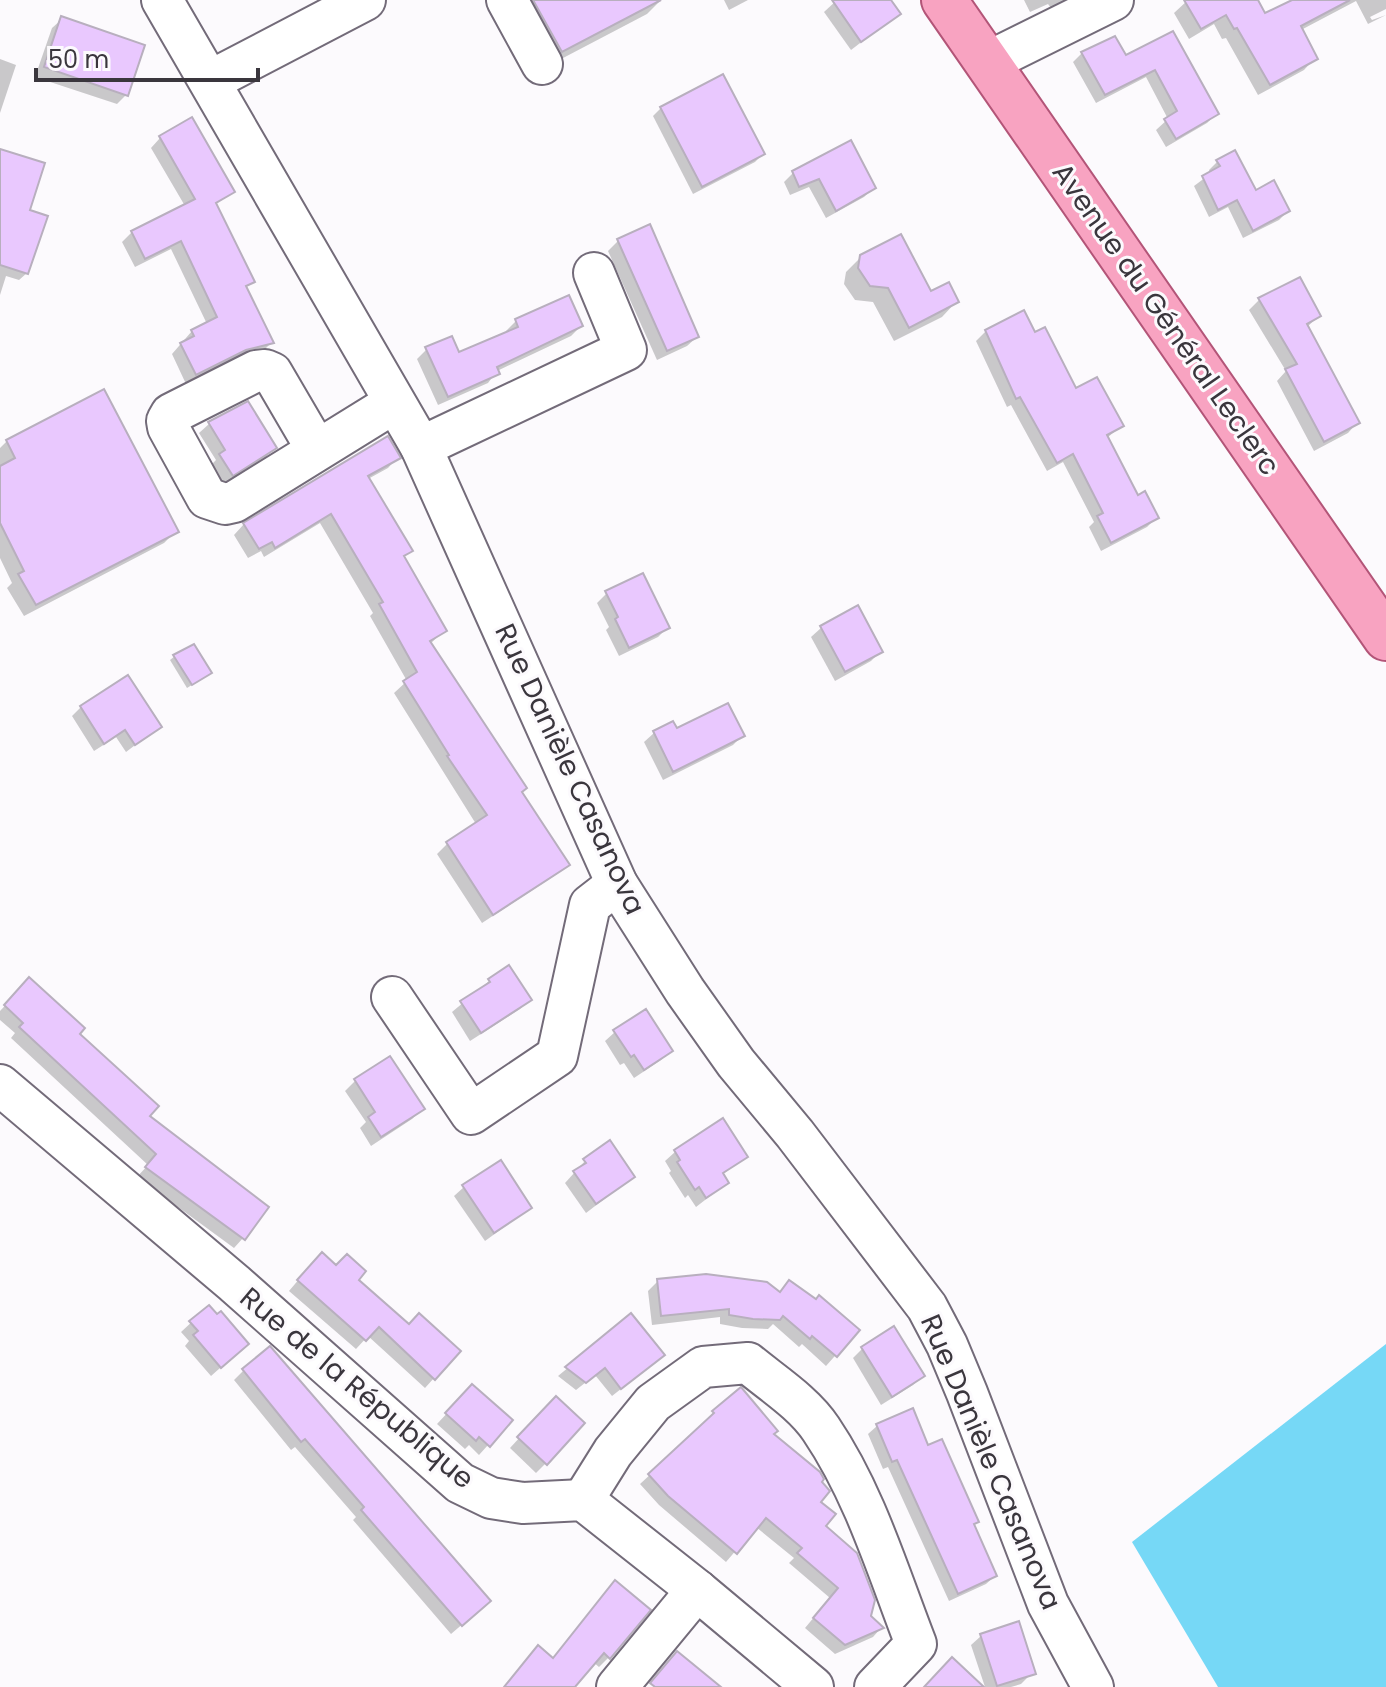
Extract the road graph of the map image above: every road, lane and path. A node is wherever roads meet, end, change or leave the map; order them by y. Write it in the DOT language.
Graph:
graph roads {
  1 [pos="162,0"];
  2 [pos="365,0"];
  3 [pos="507,0"];
  4 [pos="944,0"];
  5 [pos="1113,0"];
  6 [pos="988,62"];
  7 [pos="542,64"];
  8 [pos="210,81"];
  9 [pos="594,273"];
  10 [pos="394,403"];
  11 [pos="421,447"];
  12 [pos="317,450"];
  13 [pos="1386,638"];
  14 [pos="617,884"];
  15 [pos="392,997"];
  16 [pos="0,1085"];
  17 [pos="583,1500"];
  18 [pos="697,1590"];
  19 [pos="617,1687"];
  20 [pos="813,1687"];
  21 [pos="875,1687"];
  22 [pos="1093,1687"];
  1 -- 8 [label="street, Rue Danièle Casanova"];
  2 -- 8 [label="street"];
  3 -- 7 [label="street"];
  4 -- 6 [label="main road, Avenue du Général Leclerc"];
  5 -- 6 [label="street"];
  6 -- 13 [label="main road, Avenue du Général Leclerc"];
  8 -- 10 [label="street, Rue Danièle Casanova"];
  9 -- 11 [label="street"];
  10 -- 11 [label="street, Rue Danièle Casanova"];
  10 -- 12 [label="street"];
  11 -- 14 [label="street, Rue Danièle Casanova"];
  14 -- 15 [label="street"];
  14 -- 22 [label="street, Rue Danièle Casanova"];
  16 -- 17 [label="street, Rue de la République"];
  17 -- 18 [label="street"];
  17 -- 21 [label="street"];
  18 -- 19 [label="street"];
  18 -- 20 [label="street"];
}
